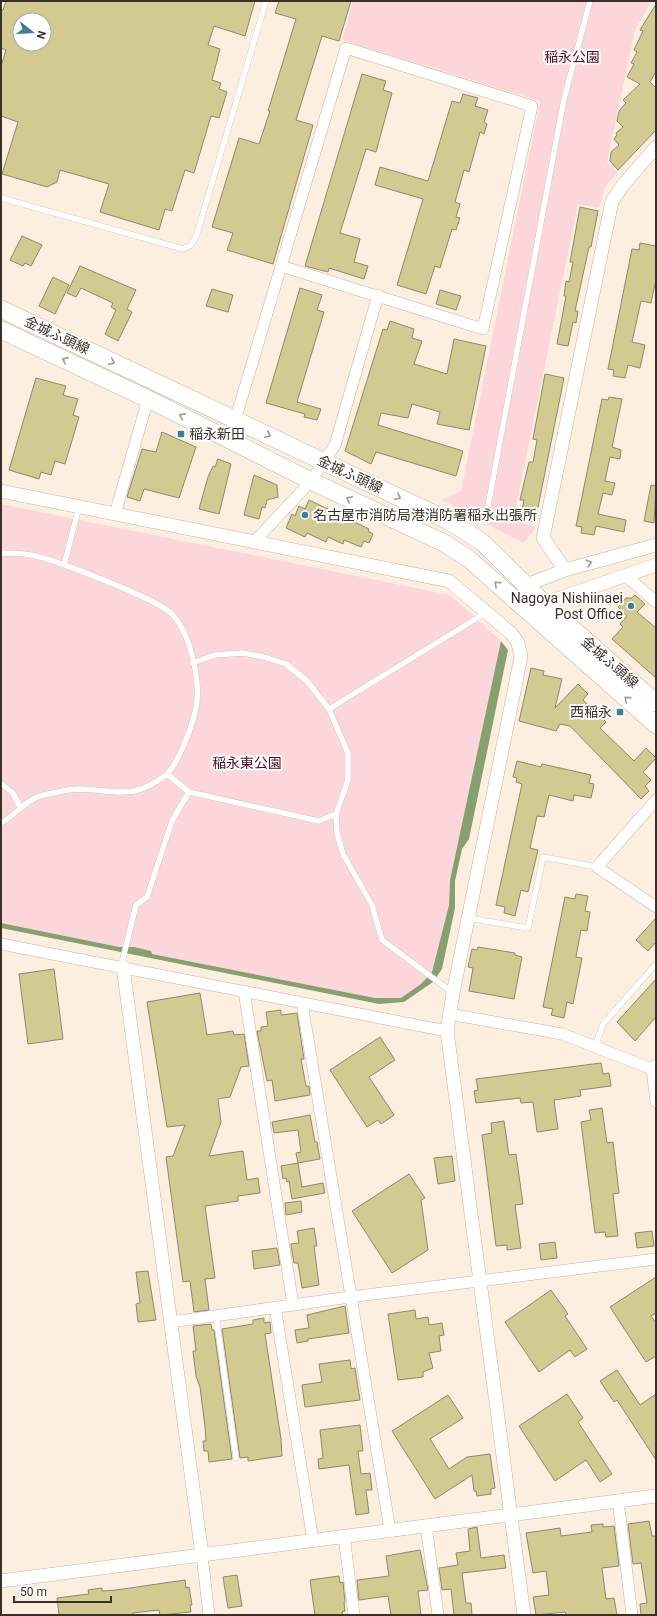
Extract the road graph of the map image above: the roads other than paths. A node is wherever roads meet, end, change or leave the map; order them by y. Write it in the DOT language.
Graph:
graph roads {
  1 [pos="266,1"];
  2 [pos="590,1"];
  3 [pos="656,147"];
  4 [pos="1,198"];
  5 [pos="281,266"];
  6 [pos="378,295"];
  7 [pos="1,309"];
  8 [pos="1,330"];
  9 [pos="148,399"];
  10 [pos="235,420"];
  11 [pos="324,462"];
  12 [pos="311,481"];
  13 [pos="1,491"];
  14 [pos="79,507"];
  15 [pos="115,514"];
  16 [pos="485,522"];
  17 [pos="254,542"];
  18 [pos="656,545"];
  19 [pos="1,552"];
  20 [pos="64,565"];
  21 [pos="656,565"];
  22 [pos="565,570"];
  23 [pos="625,575"];
  24 [pos="526,585"];
  25 [pos="656,602"];
  26 [pos="544,603"];
  27 [pos="525,610"];
  28 [pos="487,612"];
  29 [pos="193,663"];
  30 [pos="656,702"];
  31 [pos="329,709"];
  32 [pos="656,725"];
  33 [pos="167,774"];
  34 [pos="1,783"];
  35 [pos="189,792"];
  36 [pos="656,800"];
  37 [pos="20,807"];
  38 [pos="336,814"];
  39 [pos="1,823"];
  40 [pos="597,867"];
  41 [pos="656,907"];
  42 [pos="468,918"];
  43 [pos="1,944"];
  44 [pos="123,963"];
  45 [pos="656,964"];
  46 [pos="244,991"];
  47 [pos="453,993"];
  48 [pos="302,1003"];
  49 [pos="449,1014"];
  50 [pos="447,1031"];
  51 [pos="595,1047"];
  52 [pos="654,1067"];
  53 [pos="656,1102"];
  54 [pos="656,1259"];
  55 [pos="481,1281"];
  56 [pos="350,1297"];
  57 [pos="293,1305"];
  58 [pos="275,1308"];
  59 [pos="216,1316"];
  60 [pos="171,1322"];
  61 [pos="236,1458"];
  62 [pos="656,1496"];
  63 [pos="618,1500"];
  64 [pos="511,1514"];
  65 [pos="426,1525"];
  66 [pos="390,1530"];
  67 [pos="344,1536"];
  68 [pos="313,1540"];
  69 [pos="202,1554"];
  70 [pos="1,1581"];
  71 [pos="209,1615"];
  72 [pos="354,1615"];
  73 [pos="438,1615"];
  74 [pos="524,1615"];
  75 [pos="632,1615"];
  1 -- 4 [label="lane"];
  2 -- 16 [label="lane"];
  3 -- 22 [label="street"];
  5 -- 6 [label="street"];
  5 -- 6 [label="street"];
  5 -- 10 [label="street"];
  6 -- 11 [label="street"];
  7 -- 10 [label="main road, 金城ふ頭線, one-way"];
  9 -- 8 [label="main road, 金城ふ頭線, one-way"];
  12 -- 9 [label="main road, 金城ふ頭線, one-way"];
  9 -- 15 [label="street"];
  10 -- 11 [label="main road, 金城ふ頭線, one-way"];
  11 -- 12 [label="street"];
  11 -- 24 [label="main road, 金城ふ頭線, one-way"];
  12 -- 17 [label="street"];
  27 -- 12 [label="main road, 金城ふ頭線, one-way"];
  13 -- 14 [label="street"];
  14 -- 15 [label="street"];
  14 -- 20 [label="lane"];
  15 -- 17 [label="street"];
  17 -- 28 [label="street"];
  22 -- 18 [label="street, one-way"];
  19 -- 20 [label="lane"];
  20 -- 29 [label="lane"];
  21 -- 23 [label="street"];
  22 -- 24 [label="street"];
  23 -- 25 [label="street"];
  23 -- 26 [label="street"];
  24 -- 26 [label="main road, 金城ふ頭線"];
  24 -- 27 [label="street"];
  26 -- 27 [label="street"];
  26 -- 30 [label="main road, 金城ふ頭線"];
  32 -- 27 [label="main road, 金城ふ頭線, one-way"];
  28 -- 31 [label="lane"];
  28 -- 42 [label="street"];
  29 -- 31 [label="lane"];
  29 -- 33 [label="lane"];
  31 -- 38 [label="lane"];
  33 -- 35 [label="lane"];
  33 -- 37 [label="lane"];
  34 -- 37 [label="lane"];
  35 -- 38 [label="lane"];
  35 -- 44 [label="lane"];
  36 -- 40 [label="street"];
  37 -- 39 [label="lane"];
  38 -- 47 [label="lane"];
  40 -- 41 [label="street"];
  40 -- 42 [label="lane"];
  42 -- 47 [label="street"];
  43 -- 44 [label="street"];
  44 -- 46 [label="street"];
  44 -- 60 [label="street"];
  45 -- 51 [label="lane"];
  46 -- 48 [label="street"];
  46 -- 57 [label="street"];
  47 -- 49 [label="street"];
  48 -- 50 [label="street"];
  48 -- 56 [label="street"];
  49 -- 50 [label="street"];
  49 -- 51 [label="street"];
  50 -- 55 [label="street"];
  51 -- 52 [label="street"];
  52 -- 53 [label="street"];
  54 -- 55 [label="street"];
  55 -- 56 [label="street"];
  55 -- 64 [label="street"];
  56 -- 57 [label="street"];
  56 -- 66 [label="street"];
  57 -- 58 [label="street"];
  58 -- 59 [label="street"];
  58 -- 68 [label="street"];
  59 -- 60 [label="street"];
  59 -- 61 [label="lane"];
  60 -- 69 [label="street"];
  62 -- 63 [label="street"];
  63 -- 64 [label="street"];
  63 -- 75 [label="street"];
  64 -- 65 [label="street"];
  64 -- 74 [label="street"];
  65 -- 66 [label="street"];
  65 -- 73 [label="street"];
  66 -- 67 [label="street"];
  67 -- 68 [label="street"];
  67 -- 72 [label="street"];
  68 -- 69 [label="street"];
  69 -- 70 [label="street"];
  69 -- 71 [label="street"];
}
